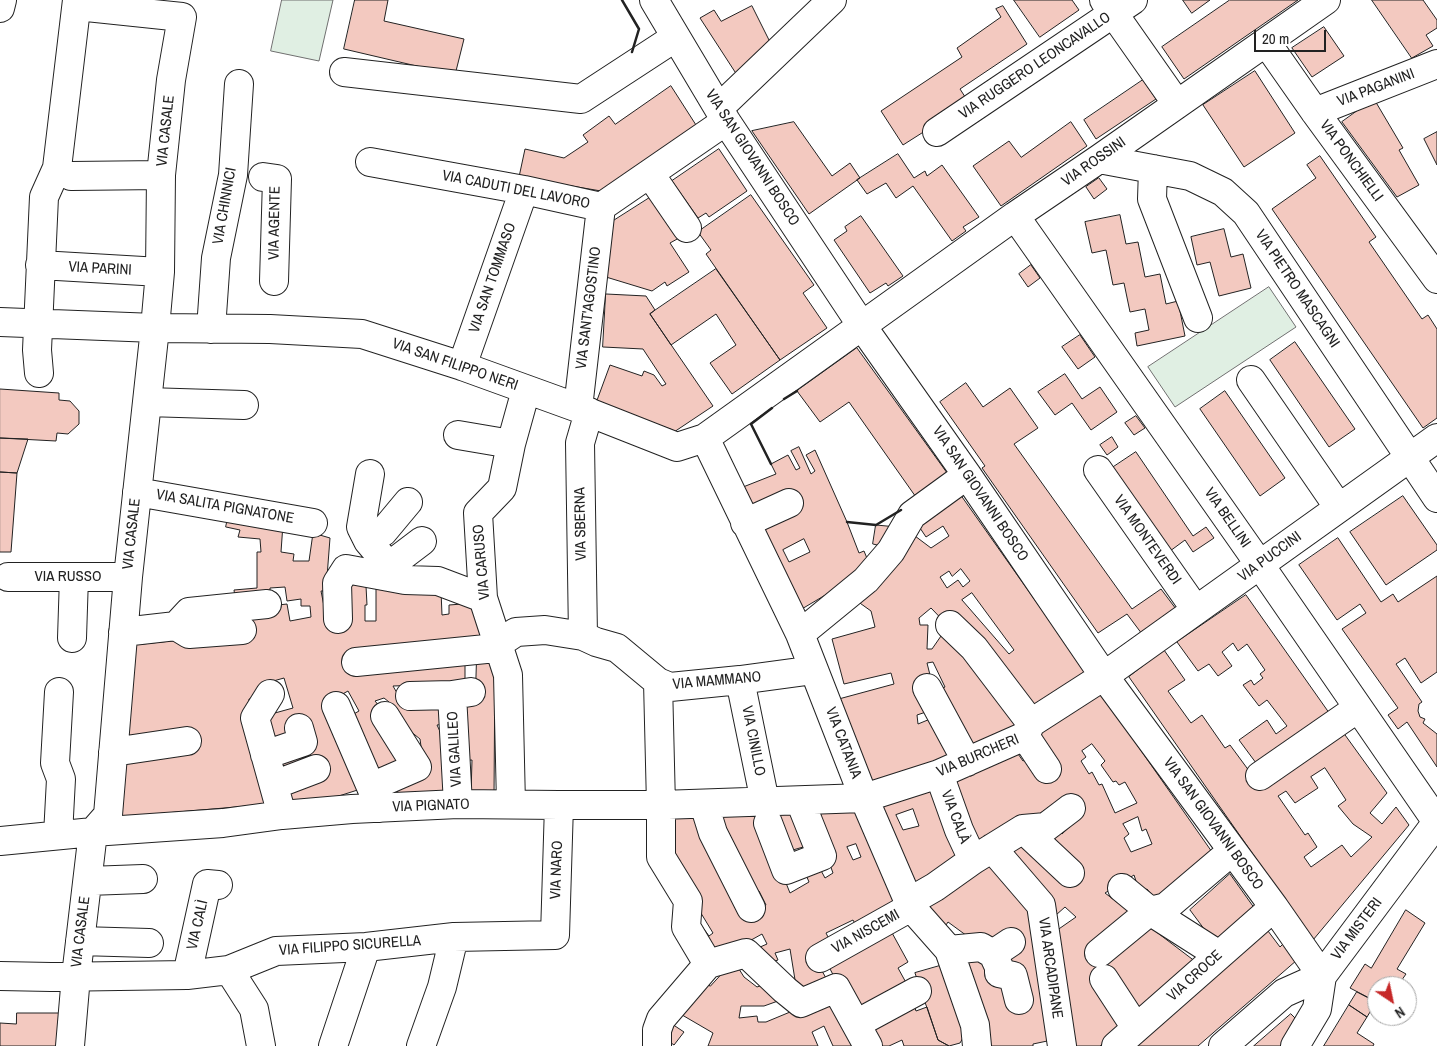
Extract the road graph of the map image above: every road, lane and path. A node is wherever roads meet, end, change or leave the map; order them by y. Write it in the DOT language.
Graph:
graph roads {
  1 [pos="2,0"];
  2 [pos="654,0"];
  3 [pos="832,0"];
  4 [pos="1326,0"];
  5 [pos="77,3"];
  6 [pos="1117,4"];
  7 [pos="0,8"];
  8 [pos="676,37"];
  9 [pos="1266,42"];
  10 [pos="1437,64"];
  11 [pos="344,72"];
  12 [pos="239,84"];
  13 [pos="1177,104"];
  14 [pos="1315,112"];
  15 [pos="723,115"];
  16 [pos="937,132"];
  17 [pos="1099,159"];
  18 [pos="370,162"];
  19 [pos="1153,169"];
  20 [pos="650,174"];
  21 [pos="161,175"];
  22 [pos="71,176"];
  23 [pos="263,177"];
  24 [pos="524,190"];
  25 [pos="601,207"];
  26 [pos="1015,216"];
  27 [pos="687,228"];
  28 [pos="40,265"];
  29 [pos="160,272"];
  30 [pos="1437,279"];
  31 [pos="274,281"];
  32 [pos="1198,318"];
  33 [pos="0,322"];
  34 [pos="38,324"];
  35 [pos="862,326"];
  36 [pos="156,328"];
  37 [pos="212,328"];
  38 [pos="462,366"];
  39 [pos="39,373"];
  40 [pos="1251,380"];
  41 [pos="526,390"];
  42 [pos="147,402"];
  43 [pos="244,405"];
  44 [pos="584,410"];
  45 [pos="458,435"];
  46 [pos="704,438"];
  47 [pos="1437,438"];
  48 [pos="510,444"];
  49 [pos="1410,457"];
  50 [pos="1098,470"];
  51 [pos="370,474"];
  52 [pos="968,475"];
  53 [pos="137,492"];
  54 [pos="1437,498"];
  55 [pos="408,502"];
  56 [pos="789,503"];
  57 [pos="1339,508"];
  58 [pos="313,522"];
  59 [pos="745,523"];
  60 [pos="368,541"];
  61 [pos="422,541"];
  62 [pos="1260,565"];
  63 [pos="397,573"];
  64 [pos="8,577"];
  65 [pos="74,577"];
  66 [pos="128,577"];
  67 [pos="483,598"];
  68 [pos="267,604"];
  69 [pos="1196,610"];
  70 [pos="338,619"];
  71 [pos="950,625"];
  72 [pos="176,626"];
  73 [pos="242,630"];
  74 [pos="123,632"];
  75 [pos="800,634"];
  76 [pos="583,636"];
  77 [pos="72,638"];
  78 [pos="507,638"];
  79 [pos="356,662"];
  80 [pos="814,670"];
  81 [pos="1104,676"];
  82 [pos="740,680"];
  83 [pos="658,682"];
  84 [pos="927,688"];
  85 [pos="59,692"];
  86 [pos="270,694"];
  87 [pos="410,696"];
  88 [pos="336,706"];
  89 [pos="1358,708"];
  90 [pos="385,716"];
  91 [pos="299,728"];
  92 [pos="1028,730"];
  93 [pos="187,741"];
  94 [pos="113,752"];
  95 [pos="265,755"];
  96 [pos="967,762"];
  97 [pos="316,769"];
  98 [pos="1047,769"];
  99 [pos="939,774"];
  100 [pos="1260,776"];
  101 [pos="274,785"];
  102 [pos="376,798"];
  103 [pos="864,798"];
  104 [pos="800,801"];
  105 [pos="458,804"];
  106 [pos="511,804"];
  107 [pos="704,804"];
  108 [pos="560,805"];
  109 [pos="661,805"];
  110 [pos="1071,808"];
  111 [pos="767,812"];
  112 [pos="282,815"];
  113 [pos="1437,822"];
  114 [pos="1022,829"];
  115 [pos="93,832"];
  116 [pos="58,835"];
  117 [pos="0,841"];
  118 [pos="1232,851"];
  119 [pos="983,854"];
  120 [pos="1070,873"];
  121 [pos="143,879"];
  122 [pos="88,881"];
  123 [pos="218,885"];
  124 [pos="1122,888"];
  125 [pos="910,904"];
  126 [pos="1274,907"];
  127 [pos="751,908"];
  128 [pos="1150,911"];
  129 [pos="555,935"];
  130 [pos="454,938"];
  131 [pos="80,941"];
  132 [pos="149,943"];
  133 [pos="366,947"];
  134 [pos="949,950"];
  135 [pos="1219,955"];
  136 [pos="820,958"];
  137 [pos="708,964"];
  138 [pos="229,970"];
  139 [pos="187,975"];
  140 [pos="0,976"];
  141 [pos="76,976"];
  142 [pos="1322,976"];
  143 [pos="917,990"];
  144 [pos="1019,1000"];
  145 [pos="1136,1028"];
  146 [pos="862,1035"];
  147 [pos="659,1044"];
  148 [pos="70,1046"];
  149 [pos="261,1046"];
  150 [pos="333,1046"];
  151 [pos="421,1046"];
  152 [pos="977,1046"];
  153 [pos="1062,1046"];
  154 [pos="1116,1046"];
  155 [pos="1223,1046"];
  156 [pos="1295,1046"];
  1 -- 7 [label="street"];
  2 -- 8 [label="street, VIA SAN GIOVANNI BOSCO"];
  3 -- 15 [label="street, VIA CADUTI DEL LAVORO"];
  4 -- 9 [label="street, VIA ROSSINI"];
  5 -- 21 [label="street, VIA CASALE"];
  5 -- 28 [label="street"];
  6 -- 13 [label="street"];
  6 -- 16 [label="street, VIA RUGGERO LEONCAVALLO"];
  8 -- 11 [label="street"];
  8 -- 15 [label="street, VIA SAN GIOVANNI BOSCO"];
  9 -- 13 [label="street, VIA ROSSINI"];
  9 -- 14 [label="street, VIA PONCHIELLI"];
  10 -- 14 [label="street, VIA PAGANINI"];
  12 -- 37 [label="street, VIA CHINNICI"];
  13 -- 17 [label="street, VIA ROSSINI"];
  14 -- 30 [label="street, VIA PONCHIELLI"];
  15 -- 20 [label="street, VIA CADUTI DEL LAVORO"];
  15 -- 35 [label="street, VIA SAN GIOVANNI BOSCO"];
  17 -- 19 [label="street, VIA PIETRO MASCAGNI"];
  17 -- 26 [label="street, VIA ROSSINI"];
  18 -- 24 [label="street, VIA CADUTI DEL LAVORO"];
  19 -- 32 [label="street"];
  19 -- 49 [label="street, VIA PIETRO MASCAGNI"];
  20 -- 25 [label="street, VIA CADUTI DEL LAVORO"];
  20 -- 27 [label="street"];
  21 -- 22 [label="street"];
  21 -- 29 [label="street, VIA CASALE"];
  23 -- 31 [label="street, VIA AGENTE"];
  24 -- 25 [label="street, VIA CADUTI DEL LAVORO"];
  24 -- 38 [label="street, VIA SAN TOMMASO"];
  25 -- 44 [label="street, VIA SANT'AGOSTINO"];
  26 -- 35 [label="street, VIA ROSSINI"];
  26 -- 62 [label="street, VIA BELLINI"];
  28 -- 29 [label="street, VIA PARINI"];
  28 -- 34 [label="street"];
  29 -- 36 [label="street, VIA CASALE"];
  33 -- 34 [label="street, VIA SAN FILIPPO NERI"];
  34 -- 36 [label="street, VIA SAN FILIPPO NERI"];
  34 -- 39 [label="street"];
  35 -- 46 [label="street, VIA SAN FILIPPO NERI"];
  35 -- 52 [label="street, VIA SAN GIOVANNI BOSCO"];
  36 -- 37 [label="street, VIA SAN FILIPPO NERI"];
  36 -- 42 [label="street, VIA CASALE"];
  37 -- 38 [label="street, VIA SAN FILIPPO NERI"];
  38 -- 41 [label="street, VIA SAN FILIPPO NERI"];
  40 -- 57 [label="street"];
  41 -- 44 [label="street, VIA SAN FILIPPO NERI"];
  41 -- 48 [label="street, VIA CARUSO"];
  42 -- 43 [label="street"];
  42 -- 53 [label="street, VIA CASALE"];
  44 -- 46 [label="street, VIA SAN FILIPPO NERI"];
  44 -- 76 [label="street, VIA SBERNA"];
  45 -- 48 [label="street"];
  46 -- 59 [label="street, VIA CATANIA"];
  47 -- 49 [label="street, VIA PUCCINI"];
  48 -- 67 [label="street, VIA CARUSO"];
  49 -- 54 [label="street, VIA PIETRO MASCAGNI"];
  49 -- 57 [label="street, VIA PUCCINI"];
  50 -- 69 [label="street, VIA MONTEVERDI"];
  51 -- 60 [label="street"];
  52 -- 75 [label="street"];
  52 -- 81 [label="street, VIA SAN GIOVANNI BOSCO"];
  53 -- 58 [label="street, VIA SALITA PIGNATONE"];
  53 -- 66 [label="street, VIA CASALE"];
  55 -- 60 [label="street"];
  56 -- 59 [label="street"];
  57 -- 62 [label="street, VIA PUCCINI"];
  59 -- 75 [label="street, VIA CATANIA"];
  60 -- 63 [label="street"];
  61 -- 63 [label="street"];
  62 -- 69 [label="street, VIA PUCCINI"];
  62 -- 89 [label="street, VIA BELLINI"];
  63 -- 67 [label="street"];
  63 -- 70 [label="street"];
  64 -- 65 [label="street, VIA RUSSO"];
  65 -- 66 [label="street, VIA RUSSO"];
  65 -- 77 [label="street"];
  66 -- 74 [label="street, VIA CASALE"];
  67 -- 78 [label="street, VIA CARUSO"];
  68 -- 72 [label="street"];
  69 -- 81 [label="street, VIA PUCCINI"];
  71 -- 92 [label="street"];
  72 -- 73 [label="street"];
  72 -- 74 [label="street"];
  74 -- 94 [label="street, VIA CASALE"];
  75 -- 80 [label="street, VIA CATANIA"];
  76 -- 78 [label="street, VIA MAMMANO"];
  76 -- 83 [label="street, VIA MAMMANO"];
  78 -- 79 [label="street, VIA MAMMANO"];
  78 -- 106 [label="street, VIA CARUSO"];
  80 -- 82 [label="street, VIA MAMMANO"];
  80 -- 103 [label="street, VIA CATANIA"];
  81 -- 92 [label="street, VIA BURCHERI"];
  81 -- 118 [label="street, VIA SAN GIOVANNI BOSCO"];
  82 -- 83 [label="street, VIA MAMMANO"];
  82 -- 111 [label="street, VIA CINILLO"];
  83 -- 109 [label="street"];
  84 -- 96 [label="street"];
  85 -- 116 [label="street"];
  86 -- 95 [label="street"];
  87 -- 105 [label="street, VIA GALILEO"];
  88 -- 102 [label="street"];
  89 -- 100 [label="street"];
  89 -- 113 [label="street, VIA BELLINI"];
  90 -- 102 [label="street"];
  91 -- 95 [label="street"];
  92 -- 96 [label="street, VIA BURCHERI"];
  92 -- 98 [label="street"];
  93 -- 94 [label="street"];
  94 -- 115 [label="street, VIA CASALE"];
  95 -- 101 [label="street"];
  96 -- 99 [label="street, VIA BURCHERI"];
  97 -- 101 [label="street"];
  99 -- 103 [label="street, VIA BURCHERI"];
  99 -- 119 [label="street, VIA CALÀ"];
  101 -- 112 [label="street"];
  102 -- 105 [label="street, VIA PIGNATO"];
  102 -- 112 [label="street, VIA PIGNATO"];
  103 -- 104 [label="street, VIA PIGNATO"];
  103 -- 125 [label="street, VIA CATANIA"];
  104 -- 111 [label="street, VIA PIGNATO"];
  104 -- 111 [label="street, VIA CINILLO"];
  105 -- 106 [label="street, VIA PIGNATO"];
  106 -- 108 [label="street, VIA PIGNATO"];
  107 -- 109 [label="street, VIA PIGNATO"];
  107 -- 111 [label="street, VIA PIGNATO"];
  107 -- 127 [label="street"];
  108 -- 109 [label="street, VIA PIGNATO"];
  108 -- 129 [label="street, VIA NARO"];
  109 -- 137 [label="street"];
  110 -- 114 [label="street"];
  112 -- 115 [label="street, VIA PIGNATO"];
  113 -- 142 [label="street, VIA MISTERI"];
  114 -- 119 [label="street, VIA NISCEMI"];
  114 -- 120 [label="street"];
  115 -- 116 [label="street, VIA PIGNATO"];
  115 -- 122 [label="street, VIA CASALE"];
  116 -- 117 [label="street, VIA PIGNATO"];
  118 -- 126 [label="street, VIA SAN GIOVANNI BOSCO"];
  118 -- 128 [label="street"];
  119 -- 125 [label="street, VIA NISCEMI"];
  119 -- 153 [label="street, VIA ARCADIPANE"];
  121 -- 122 [label="street"];
  122 -- 131 [label="street, VIA CASALE"];
  123 -- 139 [label="street, VIA CALÌ"];
  124 -- 128 [label="street"];
  125 -- 134 [label="street, VIA CATANIA"];
  125 -- 136 [label="street, VIA NISCEMI"];
  126 -- 135 [label="street, VIA CROCE"];
  126 -- 142 [label="street, VIA SAN GIOVANNI BOSCO"];
  128 -- 135 [label="street"];
  128 -- 145 [label="street"];
  129 -- 130 [label="street, VIA FILIPPO SICURELLA"];
  130 -- 133 [label="street, VIA FILIPPO SICURELLA"];
  130 -- 151 [label="street"];
  131 -- 132 [label="street"];
  131 -- 141 [label="street, VIA CASALE"];
  133 -- 138 [label="street, VIA FILIPPO SICURELLA"];
  133 -- 150 [label="street"];
  134 -- 144 [label="street"];
  134 -- 152 [label="street, VIA CATANIA"];
  135 -- 145 [label="street, VIA CROCE"];
  137 -- 146 [label="street"];
  137 -- 147 [label="street"];
  138 -- 139 [label="street, VIA FILIPPO SICURELLA"];
  138 -- 149 [label="street"];
  139 -- 141 [label="street, VIA FILIPPO SICURELLA"];
  140 -- 141 [label="street, VIA FILIPPO SICURELLA"];
  141 -- 148 [label="street, VIA CASALE"];
  142 -- 155 [label="street"];
  142 -- 156 [label="street, VIA MISTERI"];
  143 -- 146 [label="street"];
  145 -- 154 [label="street, VIA CROCE"];
}
